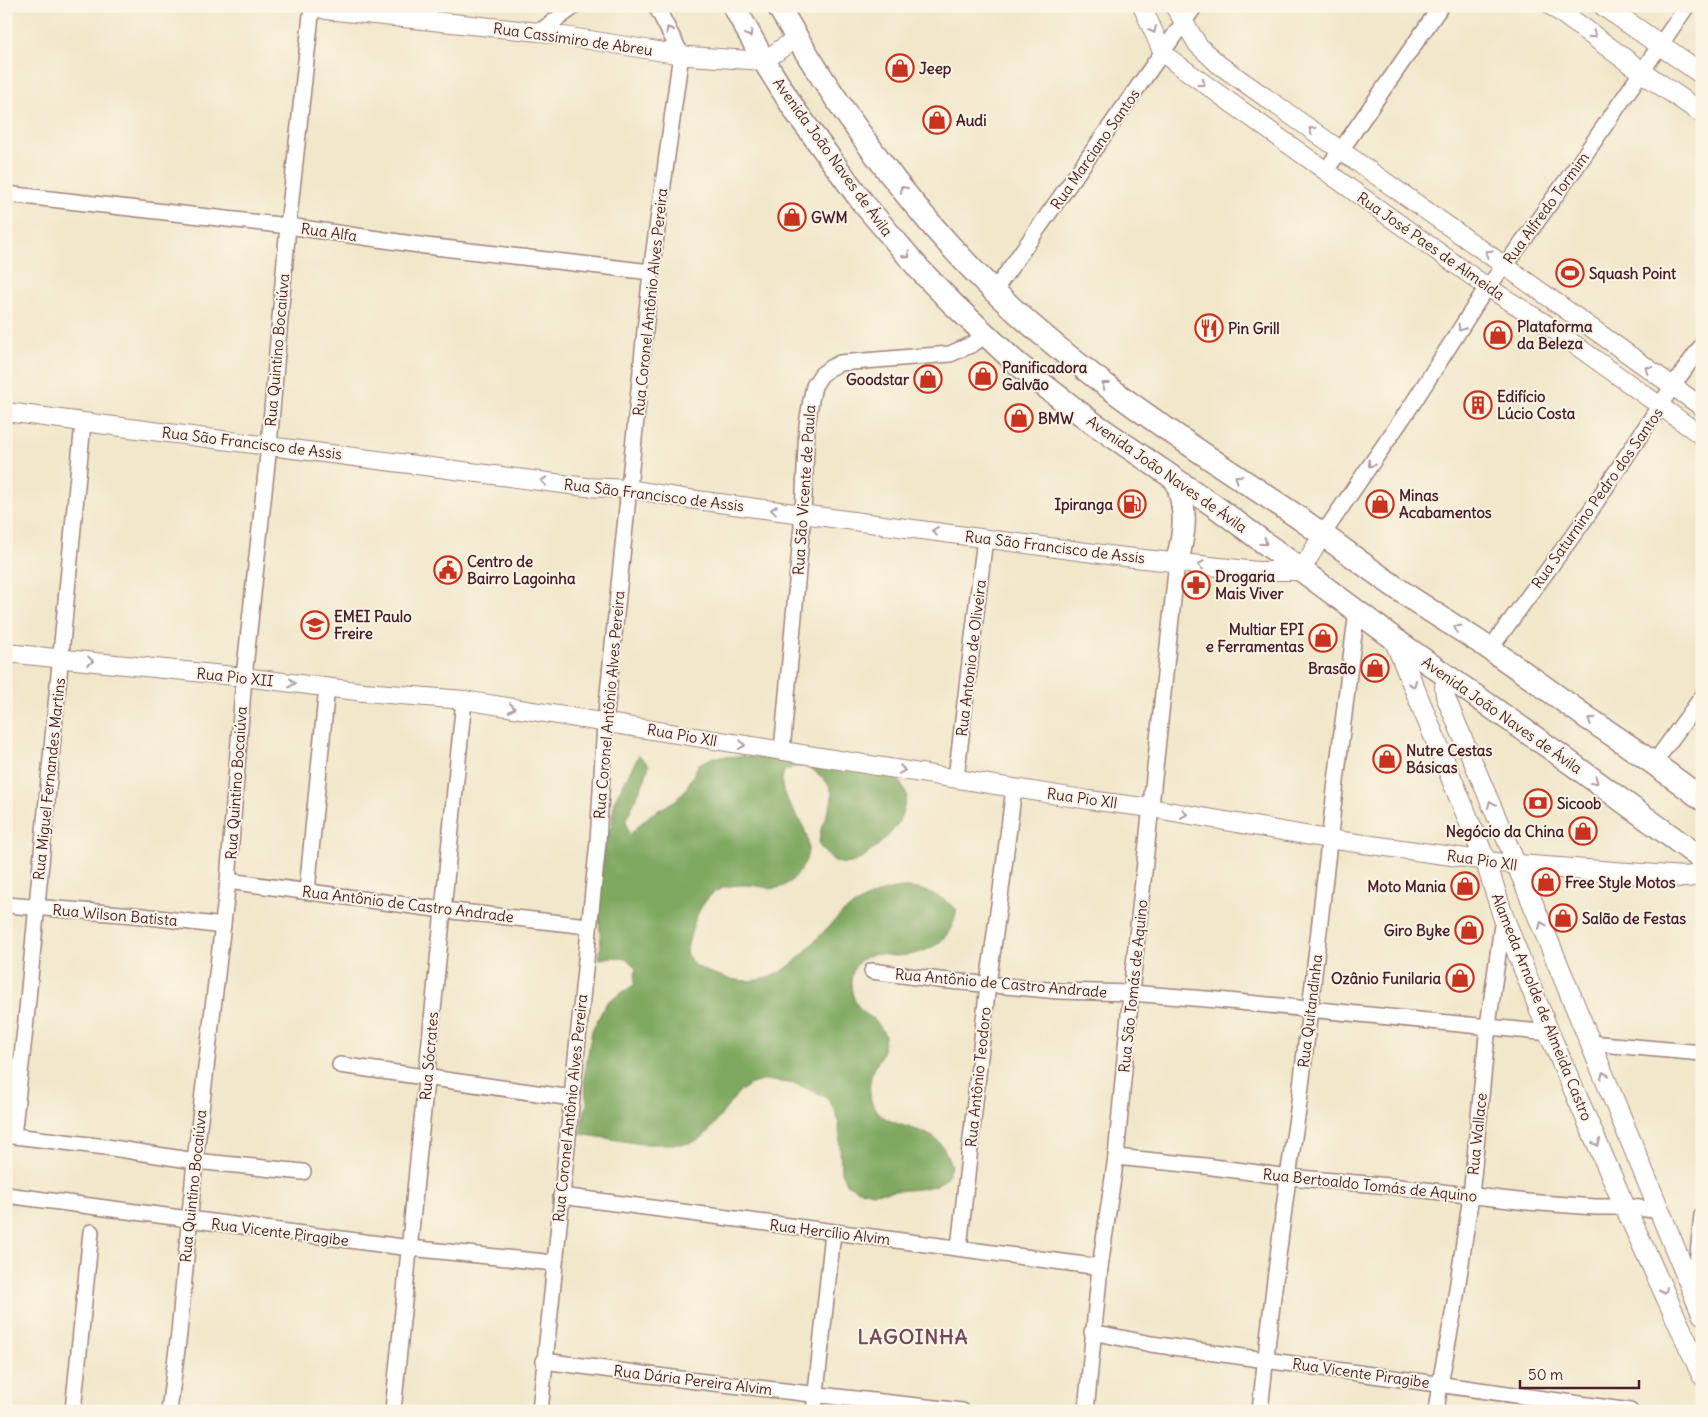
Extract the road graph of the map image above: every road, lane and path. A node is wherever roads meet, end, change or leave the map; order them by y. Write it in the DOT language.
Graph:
graph roads {
  1 [pos="312,6"];
  2 [pos="575,6"];
  3 [pos="656,6"];
  4 [pos="734,6"];
  5 [pos="778,6"];
  6 [pos="1142,6"];
  7 [pos="1174,6"];
  8 [pos="1195,6"];
  9 [pos="1441,6"];
  10 [pos="1553,6"];
  11 [pos="1604,6"];
  12 [pos="1687,6"];
  13 [pos="1184,22"];
  14 [pos="539,32"];
  15 [pos="796,38"];
  16 [pos="1660,46"];
  17 [pos="1163,53"];
  18 [pos="681,54"];
  19 [pos="764,61"];
  20 [pos="1642,72"];
  21 [pos="1702,74"];
  22 [pos="1702,113"];
  23 [pos="1341,150"];
  24 [pos="1325,171"];
  25 [pos="6,194"];
  26 [pos="288,226"];
  27 [pos="1505,266"];
  28 [pos="651,272"];
  29 [pos="1486,287"];
  30 [pos="994,291"];
  31 [pos="986,334"];
  32 [pos="1702,345"];
  33 [pos="1672,387"];
  34 [pos="1660,407"];
  35 [pos="1702,408"];
  36 [pos="6,412"];
  37 [pos="83,423"];
  38 [pos="1702,436"];
  39 [pos="269,445"];
  40 [pos="1177,482"];
  41 [pos="630,489"];
  42 [pos="803,514"];
  43 [pos="1323,534"];
  44 [pos="985,538"];
  45 [pos="1177,562"];
  46 [pos="1301,571"];
  47 [pos="1357,612"];
  48 [pos="1394,639"];
  49 [pos="1490,649"];
  50 [pos="6,653"];
  51 [pos="61,658"];
  52 [pos="1447,676"];
  53 [pos="244,677"];
  54 [pos="327,687"];
  55 [pos="1702,697"];
  56 [pos="464,700"];
  57 [pos="605,723"];
  58 [pos="782,751"];
  59 [pos="1654,763"];
  60 [pos="956,778"];
  61 [pos="1014,788"];
  62 [pos="1702,799"];
  63 [pos="1151,808"];
  64 [pos="1328,839"];
  65 [pos="1702,859"];
  66 [pos="1486,862"];
  67 [pos="1518,865"];
  68 [pos="1702,875"];
  69 [pos="228,881"];
  70 [pos="307,891"];
  71 [pos="6,905"];
  72 [pos="36,908"];
  73 [pos="443,910"];
  74 [pos="1503,916"];
  75 [pos="223,926"];
  76 [pos="588,926"];
  77 [pos="872,971"];
  78 [pos="988,984"];
  79 [pos="1131,993"];
  80 [pos="1309,1008"];
  81 [pos="1488,1026"];
  82 [pos="1549,1033"];
  83 [pos="1590,1043"];
  84 [pos="1702,1053"];
  85 [pos="340,1064"];
  86 [pos="428,1076"];
  87 [pos="572,1098"];
  88 [pos="10,1135"];
  89 [pos="1116,1157"];
  90 [pos="195,1161"];
  91 [pos="303,1172"];
  92 [pos="1288,1177"];
  93 [pos="6,1195"];
  94 [pos="561,1196"];
  95 [pos="1471,1196"];
  96 [pos="1625,1207"];
  97 [pos="1660,1211"];
  98 [pos="1702,1215"];
  99 [pos="189,1220"];
  100 [pos="91,1232"];
  101 [pos="833,1232"];
  102 [pos="410,1248"];
  103 [pos="959,1248"];
  104 [pos="554,1263"];
  105 [pos="1100,1267"];
  106 [pos="1698,1306"];
  107 [pos="1092,1332"];
  108 [pos="1265,1360"];
  109 [pos="544,1362"];
  110 [pos="1702,1375"];
  111 [pos="1440,1384"];
  112 [pos="816,1395"];
  113 [pos="1622,1410"];
  114 [pos="73,1411"];
  115 [pos="169,1411"];
  116 [pos="393,1411"];
  117 [pos="540,1411"];
  118 [pos="814,1411"];
  119 [pos="962,1411"];
  120 [pos="1086,1411"];
  121 [pos="1260,1411"];
  122 [pos="1436,1411"];
  1 -- 14 [label="street, Rua Cassimiro de Abreu"];
  1 -- 26 [label="street, Rua Quintino Bocaiúva"];
  2 -- 14 [label="street"];
  18 -- 3 [label="street, one-way"];
  4 -- 19 [label="main road, Avenida João Naves de Ávila, one-way"];
  5 -- 15 [label="main road"];
  6 -- 17 [label="street, one-way"];
  7 -- 13 [label="street, Rua José Paes de Almeida"];
  8 -- 13 [label="street, Rua Marciano Santos"];
  9 -- 23 [label="street"];
  10 -- 20 [label="main road, one-way"];
  11 -- 16 [label="main road"];
  12 -- 16 [label="street, Rua Alfredo Tormim"];
  13 -- 17 [label="street, Rua Marciano Santos"];
  23 -- 13 [label="street, Rua José Paes de Almeida, one-way"];
  14 -- 18 [label="street, Rua Cassimiro de Abreu"];
  15 -- 19 [label="street"];
  30 -- 15 [label="main road, one-way"];
  16 -- 20 [label="street, Rua Alfredo Tormim"];
  16 -- 21 [label="main road"];
  17 -- 24 [label="street, Rua José Paes de Almeida, one-way"];
  17 -- 30 [label="street, Rua Marciano Santos"];
  18 -- 19 [label="street, Rua Cassimiro de Abreu"];
  18 -- 28 [label="street, Rua Coronel Antônio Alves Pereira"];
  19 -- 31 [label="main road, Avenida João Naves de Ávila, one-way"];
  20 -- 22 [label="main road"];
  20 -- 27 [label="street, Rua Alfredo Tormim"];
  23 -- 24 [label="street"];
  27 -- 23 [label="street, Rua José Paes de Almeida, one-way"];
  24 -- 29 [label="street, Rua José Paes de Almeida"];
  25 -- 26 [label="street, Rua Alfa"];
  26 -- 28 [label="street, Rua Alfa"];
  26 -- 39 [label="street, Rua Quintino Bocaiúva"];
  27 -- 29 [label="street, Rua Alfredo Tormim"];
  33 -- 27 [label="street, Rua José Paes de Almeida, one-way"];
  28 -- 41 [label="street, Rua Coronel Antônio Alves Pereira"];
  29 -- 34 [label="street, Rua José Paes de Almeida"];
  29 -- 43 [label="street, Rua Alfredo Tormim, one-way"];
  43 -- 30 [label="main road, one-way"];
  31 -- 40 [label="main road, Avenida João Naves de Ávila"];
  31 -- 42 [label="street, Rua São Vicente de Paula"];
  32 -- 33 [label="street, Rua Saturnino Pedro dos Santos"];
  33 -- 34 [label="street, Rua Saturnino Pedro dos Santos"];
  33 -- 35 [label="street, Rua José Paes de Almeida"];
  34 -- 38 [label="street, Rua José Paes de Almeida"];
  34 -- 49 [label="street, Rua Saturnino Pedro dos Santos"];
  36 -- 37 [label="street, Rua São Francisco de Assis"];
  37 -- 39 [label="street, Rua São Francisco de Assis"];
  37 -- 51 [label="street, Rua Miguel Fernandes Martins"];
  41 -- 39 [label="street, Rua São Francisco de Assis, one-way"];
  39 -- 53 [label="street, Rua Quintino Bocaiúva"];
  40 -- 45 [label="main road"];
  40 -- 46 [label="main road, Avenida João Naves de Ávila, one-way"];
  42 -- 41 [label="street, Rua São Francisco de Assis, one-way"];
  41 -- 57 [label="street, Rua Coronel Antônio Alves Pereira"];
  44 -- 42 [label="street, Rua São Francisco de Assis, one-way"];
  42 -- 58 [label="street, Rua São Vicente de Paula"];
  43 -- 46 [label="street"];
  49 -- 43 [label="main road, one-way"];
  44 -- 45 [label="street, Rua São Francisco de Assis"];
  44 -- 60 [label="street, Rua Antonio de Oliveira"];
  46 -- 45 [label="street, Rua São Francisco de Assis, one-way"];
  45 -- 63 [label="street, Rua São Tomás de Aquino"];
  46 -- 47 [label="main road, Avenida João Naves de Ávila"];
  47 -- 48 [label="main road, Avenida João Naves de Ávila"];
  47 -- 64 [label="street, Rua Quitandinha"];
  48 -- 52 [label="main road, Avenida João Naves de Ávila"];
  48 -- 66 [label="main road, Alameda Arnolde de Almeida Castro, one-way"];
  59 -- 49 [label="main road, one-way"];
  50 -- 51 [label="street, Rua Pio XII"];
  51 -- 53 [label="street, Rua Pio XII, one-way"];
  51 -- 72 [label="street, Rua Miguel Fernandes Martins"];
  52 -- 65 [label="main road, Avenida João Naves de Ávila, one-way"];
  67 -- 52 [label="street, Alameda Arnolde de Almeida Castro, one-way"];
  53 -- 54 [label="street, Rua Pio XII, one-way"];
  53 -- 69 [label="street, Rua Quintino Bocaiúva"];
  54 -- 56 [label="street, Rua Pio XII"];
  54 -- 70 [label="street"];
  55 -- 59 [label="street"];
  56 -- 57 [label="street, Rua Pio Xll, one-way"];
  56 -- 73 [label="street, Rua Sócrates"];
  57 -- 58 [label="street, Rua Pio Xll, one-way"];
  57 -- 76 [label="street, Rua Coronel Antônio Alves Pereira"];
  58 -- 60 [label="street, Rua Pio Xll, one-way"];
  59 -- 62 [label="main road"];
  60 -- 61 [label="street, Rua Pio Xll"];
  61 -- 63 [label="street, Rua Pio Xll"];
  61 -- 78 [label="street, Rua Antônio Teodoro"];
  63 -- 64 [label="street, Rua Pio Xll, one-way"];
  63 -- 79 [label="street, Rua São Tomás de Aquino"];
  64 -- 66 [label="street, Rua Pio Xll"];
  64 -- 80 [label="street, Rua Quitandinha"];
  66 -- 67 [label="street, Rua Pio Xll"];
  66 -- 74 [label="main road, Alameda Arnolde de Almeida Castro"];
  67 -- 68 [label="main road, Rua Pio Xll"];
  83 -- 67 [label="main road, Alameda Arnolde de Almeida Castro, one-way"];
  69 -- 70 [label="street, Rua Antônio de Castro Andrade"];
  69 -- 75 [label="street, Rua Quintino Bocaiúva"];
  70 -- 73 [label="street, Rua Antônio de Castro Andrade"];
  71 -- 72 [label="street, Rua Wilson Batista"];
  72 -- 75 [label="street, Rua Wilson Batista"];
  72 -- 88 [label="street, Rua Miguel Fernandes Martins"];
  73 -- 76 [label="street, Rua Antônio de Castro Andrade"];
  73 -- 86 [label="street, Rua Sócrates"];
  74 -- 81 [label="street, Rua Wallace"];
  74 -- 82 [label="main road, Alameda Arnolde de Almeida Castro"];
  75 -- 90 [label="street, Rua Quintino Bocaiúva"];
  76 -- 87 [label="street, Rua Coronel Antônio Alves Pereira"];
  77 -- 78 [label="street, Rua Antônio de Castro Andrade"];
  78 -- 79 [label="street, Rua Antônio de Castro Andrade"];
  78 -- 103 [label="street, Rua Antônio Teodoro"];
  79 -- 80 [label="street, Rua Antônio de Castro Andrade"];
  79 -- 89 [label="street, Rua São Tomás de Aquino"];
  80 -- 81 [label="street, Rua Antônio de Castro Andrade"];
  80 -- 92 [label="street, Rua Quitandinha"];
  81 -- 82 [label="street, Rua Antônio de Castro Andrade"];
  81 -- 95 [label="street, Rua Wallace"];
  82 -- 96 [label="main road, Alameda Arnolde de Almeida Castro, one-way"];
  83 -- 84 [label="street"];
  97 -- 83 [label="main road, Alameda Arnolde de Almeida Castro, one-way"];
  85 -- 86 [label="street"];
  86 -- 87 [label="street"];
  86 -- 102 [label="street, Rua Sócrates"];
  87 -- 94 [label="street, Rua Coronel Antônio Alves Pereira"];
  88 -- 90 [label="street"];
  89 -- 92 [label="street, Rua Bertoaldo Tomás de Aquino"];
  89 -- 105 [label="street, Rua São Tomás de Aquino"];
  90 -- 91 [label="street"];
  90 -- 99 [label="street, Rua Quintino Bocaiúva"];
  92 -- 95 [label="street, Rua Bertoaldo Tomás de Aquino"];
  92 -- 108 [label="street, Rua Quitandinha"];
  93 -- 99 [label="street, Rua Vicente Piragibe"];
  94 -- 101 [label="street, Rua Hercílio Alvim"];
  94 -- 104 [label="street, Rua Coronel Antônio Alves Pereira"];
  95 -- 96 [label="street, Rua Bertoaldo Tomás de Aquino"];
  95 -- 111 [label="street, Rua Wallace"];
  96 -- 97 [label="street"];
  96 -- 110 [label="main road, Alameda Arnolde de Almeida Castro, one-way"];
  97 -- 106 [label="main road, Alameda Arnolde de Almeida Castro"];
  98 -- 106 [label="street"];
  99 -- 102 [label="street, Rua Vicente Piragibe"];
  99 -- 115 [label="street, Rua Quintino Bocaiúva"];
  100 -- 114 [label="street"];
  101 -- 103 [label="street, Rua Hercílio Alvim"];
  101 -- 112 [label="street"];
  102 -- 104 [label="street, Rua Vicente Piragibe"];
  102 -- 116 [label="street, Rua Sócrates"];
  103 -- 105 [label="street, Rua Hercílio Alvim"];
  104 -- 109 [label="street, Rua Coronel Antônio Alves Pereira"];
  105 -- 107 [label="street, Rua São Tomás de Aquino"];
  107 -- 108 [label="street, Rua Vicente Piragibe"];
  107 -- 120 [label="street, Rua São Tomás de Aquino"];
  108 -- 111 [label="street, Rua Vicente Piragibe"];
  108 -- 121 [label="street, Rua Quitandinha"];
  109 -- 112 [label="street, Rua Dária Pereira Alvim"];
  109 -- 117 [label="street, Rua Coronel Antônio Alves Pereira"];
  111 -- 113 [label="street, Rua Vicente Piragibe"];
  111 -- 122 [label="street, Rua Wallace"];
  112 -- 118 [label="street"];
  112 -- 119 [label="street, Rua Dária Pereira Alvim"];
}
